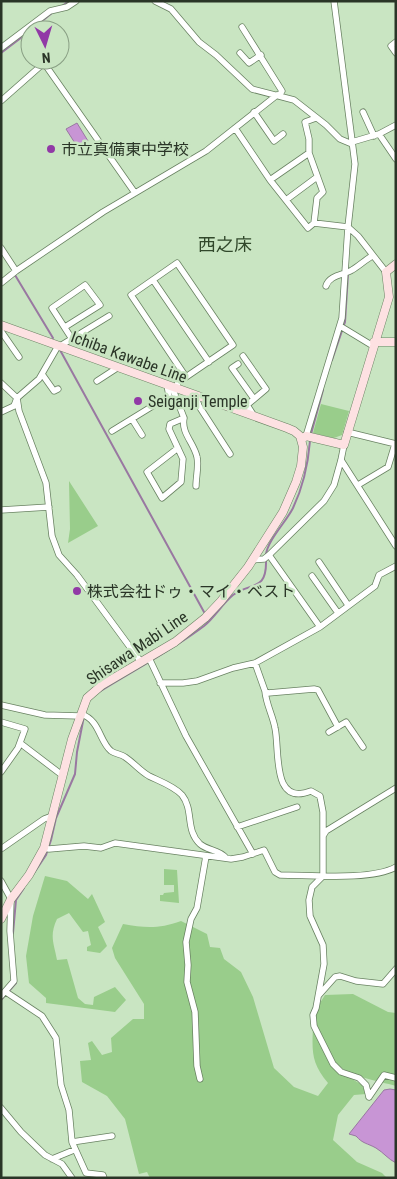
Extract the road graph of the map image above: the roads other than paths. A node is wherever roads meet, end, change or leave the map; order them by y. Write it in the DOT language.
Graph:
graph roads {
  1 [pos="76,1"];
  2 [pos="155,1"];
  3 [pos="334,1"];
  4 [pos="242,27"];
  5 [pos="396,42"];
  6 [pos="1,48"];
  7 [pos="240,53"];
  8 [pos="396,53"];
  9 [pos="261,55"];
  10 [pos="278,96"];
  11 [pos="1,101"];
  12 [pos="254,112"];
  13 [pos="363,112"];
  14 [pos="316,118"];
  15 [pos="396,125"];
  16 [pos="235,128"];
  17 [pos="283,134"];
  18 [pos="377,135"];
  19 [pos="354,142"];
  20 [pos="309,153"];
  21 [pos="396,159"];
  22 [pos="318,178"];
  23 [pos="270,180"];
  24 [pos="135,193"];
  25 [pos="286,200"];
  26 [pos="314,223"];
  27 [pos="349,228"];
  28 [pos="1,248"];
  29 [pos="372,256"];
  30 [pos="396,264"];
  31 [pos="16,271"];
  32 [pos="347,272"];
  33 [pos="386,272"];
  34 [pos="153,280"];
  35 [pos="1,283"];
  36 [pos="326,286"];
  37 [pos="109,316"];
  38 [pos="1,325"];
  39 [pos="65,327"];
  40 [pos="342,327"];
  41 [pos="1,331"];
  42 [pos="72,339"];
  43 [pos="396,342"];
  44 [pos="374,344"];
  45 [pos="59,346"];
  46 [pos="243,356"];
  47 [pos="19,357"];
  48 [pos="209,362"];
  49 [pos="238,364"];
  50 [pos="117,368"];
  51 [pos="42,374"];
  52 [pos="186,377"];
  53 [pos="97,381"];
  54 [pos="1,383"];
  55 [pos="171,386"];
  56 [pos="58,389"];
  57 [pos="195,395"];
  58 [pos="17,398"];
  59 [pos="254,399"];
  60 [pos="1,412"];
  61 [pos="254,416"];
  62 [pos="184,418"];
  63 [pos="132,419"];
  64 [pos="112,431"];
  65 [pos="347,432"];
  66 [pos="142,435"];
  67 [pos="304,438"];
  68 [pos="395,444"];
  69 [pos="344,445"];
  70 [pos="178,448"];
  71 [pos="230,454"];
  72 [pos="341,460"];
  73 [pos="358,485"];
  74 [pos="196,486"];
  75 [pos="49,507"];
  76 [pos="1,510"];
  77 [pos="396,546"];
  78 [pos="267,556"];
  79 [pos="252,560"];
  80 [pos="319,562"];
  81 [pos="396,566"];
  82 [pos="312,576"];
  83 [pos="348,605"];
  84 [pos="338,613"];
  85 [pos="320,627"];
  86 [pos="147,661"];
  87 [pos="255,663"];
  88 [pos="160,683"];
  89 [pos="265,691"];
  90 [pos="1,705"];
  91 [pos="82,715"];
  92 [pos="1,722"];
  93 [pos="338,726"];
  94 [pos="330,732"];
  95 [pos="20,743"];
  96 [pos="363,747"];
  97 [pos="1,772"];
  98 [pos="62,776"];
  99 [pos="396,788"];
  100 [pos="297,807"];
  101 [pos="52,816"];
  102 [pos="238,826"];
  103 [pos="323,836"];
  104 [pos="1,849"];
  105 [pos="47,849"];
  106 [pos="253,854"];
  107 [pos="206,856"];
  108 [pos="226,858"];
  109 [pos="396,867"];
  110 [pos="323,876"];
  111 [pos="1,882"];
  112 [pos="11,899"];
  113 [pos="1,919"];
  114 [pos="396,969"];
  115 [pos="6,994"];
  116 [pos="318,997"];
  117 [pos="396,1078"];
  118 [pos="200,1080"];
  119 [pos="1,1108"];
  120 [pos="112,1136"];
  121 [pos="72,1142"];
  122 [pos="74,1150"];
  123 [pos="52,1159"];
  124 [pos="72,1178"];
  125 [pos="104,1178"];
  1 -- 6 [label="street"];
  2 -- 10 [label="street"];
  3 -- 19 [label="street"];
  4 -- 9 [label="street"];
  5 -- 8 [label="street"];
  7 -- 9 [label="street"];
  9 -- 10 [label="street"];
  10 -- 12 [label="street"];
  10 -- 14 [label="street"];
  11 -- 24 [label="street"];
  12 -- 16 [label="street"];
  12 -- 17 [label="street"];
  13 -- 18 [label="street"];
  14 -- 19 [label="street"];
  14 -- 20 [label="street"];
  15 -- 18 [label="street"];
  16 -- 23 [label="street"];
  16 -- 24 [label="street"];
  18 -- 19 [label="street"];
  18 -- 21 [label="street"];
  19 -- 27 [label="street"];
  20 -- 22 [label="street"];
  20 -- 23 [label="street"];
  22 -- 25 [label="street"];
  22 -- 26 [label="street"];
  23 -- 25 [label="street"];
  24 -- 31 [label="street"];
  25 -- 26 [label="street"];
  26 -- 27 [label="street"];
  27 -- 29 [label="street"];
  27 -- 32 [label="street"];
  28 -- 31 [label="street"];
  29 -- 32 [label="street"];
  29 -- 33 [label="street"];
  30 -- 33 [label="main road"];
  31 -- 35 [label="street"];
  32 -- 36 [label="street"];
  32 -- 40 [label="street"];
  33 -- 44 [label="main road"];
  34 -- 48 [label="street"];
  34 -- 48 [label="street"];
  34 -- 52 [label="street"];
  37 -- 42 [label="street"];
  38 -- 45 [label="main road, Ichiba Kawabe Line"];
  39 -- 39 [label="street"];
  39 -- 42 [label="street"];
  40 -- 44 [label="street"];
  40 -- 67 [label="street"];
  41 -- 47 [label="street"];
  42 -- 45 [label="street"];
  43 -- 44 [label="main road"];
  44 -- 65 [label="main road"];
  45 -- 50 [label="main road, Ichiba Kawabe Line"];
  45 -- 51 [label="street"];
  46 -- 59 [label="street"];
  48 -- 52 [label="street"];
  49 -- 59 [label="street"];
  50 -- 53 [label="street"];
  50 -- 55 [label="main road, Ichiba Kawabe Line"];
  51 -- 56 [label="street"];
  51 -- 58 [label="street"];
  52 -- 55 [label="street"];
  54 -- 58 [label="street"];
  55 -- 57 [label="main road, Ichiba Kawabe Line"];
  55 -- 62 [label="street"];
  55 -- 63 [label="street"];
  57 -- 61 [label="main road, Ichiba Kawabe Line"];
  57 -- 71 [label="street"];
  58 -- 60 [label="street"];
  58 -- 75 [label="street"];
  59 -- 61 [label="street"];
  61 -- 67 [label="main road, Ichiba Kawabe Line"];
  62 -- 70 [label="street"];
  62 -- 74 [label="street"];
  63 -- 64 [label="street"];
  63 -- 66 [label="street"];
  65 -- 68 [label="street"];
  65 -- 69 [label="main road"];
  67 -- 69 [label="main road"];
  67 -- 79 [label="main road, Shisawa Mabi Line"];
  68 -- 73 [label="street"];
  69 -- 72 [label="street"];
  70 -- 70 [label="street"];
  72 -- 73 [label="street"];
  72 -- 78 [label="street"];
  73 -- 77 [label="street"];
  75 -- 76 [label="street"];
  75 -- 86 [label="street"];
  78 -- 79 [label="street"];
  78 -- 85 [label="street"];
  79 -- 86 [label="main road, Shisawa Mabi Line"];
  80 -- 83 [label="street"];
  81 -- 83 [label="street"];
  82 -- 84 [label="street"];
  83 -- 84 [label="street"];
  84 -- 85 [label="street"];
  85 -- 87 [label="street"];
  86 -- 88 [label="street"];
  86 -- 91 [label="main road, Shisawa Mabi Line"];
  87 -- 88 [label="street"];
  87 -- 89 [label="street"];
  88 -- 102 [label="street"];
  89 -- 93 [label="street"];
  89 -- 103 [label="street"];
  90 -- 91 [label="street"];
  91 -- 98 [label="main road, Shisawa Mabi Line"];
  91 -- 108 [label="street"];
  92 -- 95 [label="street"];
  93 -- 94 [label="street"];
  93 -- 96 [label="street"];
  95 -- 97 [label="street"];
  95 -- 98 [label="street"];
  98 -- 101 [label="main road, Shisawa Mabi Line"];
  99 -- 103 [label="street"];
  100 -- 102 [label="street"];
  101 -- 104 [label="street"];
  101 -- 105 [label="main road, Shisawa Mabi Line"];
  102 -- 106 [label="street"];
  103 -- 110 [label="street"];
  105 -- 107 [label="street"];
  105 -- 112 [label="main road, Shisawa Mabi Line"];
  106 -- 108 [label="street"];
  106 -- 110 [label="street"];
  107 -- 108 [label="street"];
  107 -- 118 [label="street"];
  109 -- 110 [label="street"];
  110 -- 116 [label="street"];
  111 -- 112 [label="street"];
  112 -- 113 [label="main road, Shisawa Mabi Line"];
  112 -- 115 [label="street"];
  114 -- 116 [label="street"];
  115 -- 121 [label="street"];
  116 -- 117 [label="street"];
  119 -- 123 [label="street"];
  120 -- 121 [label="street"];
  121 -- 122 [label="street"];
  122 -- 123 [label="street"];
  122 -- 125 [label="street"];
  123 -- 124 [label="street"];
}
